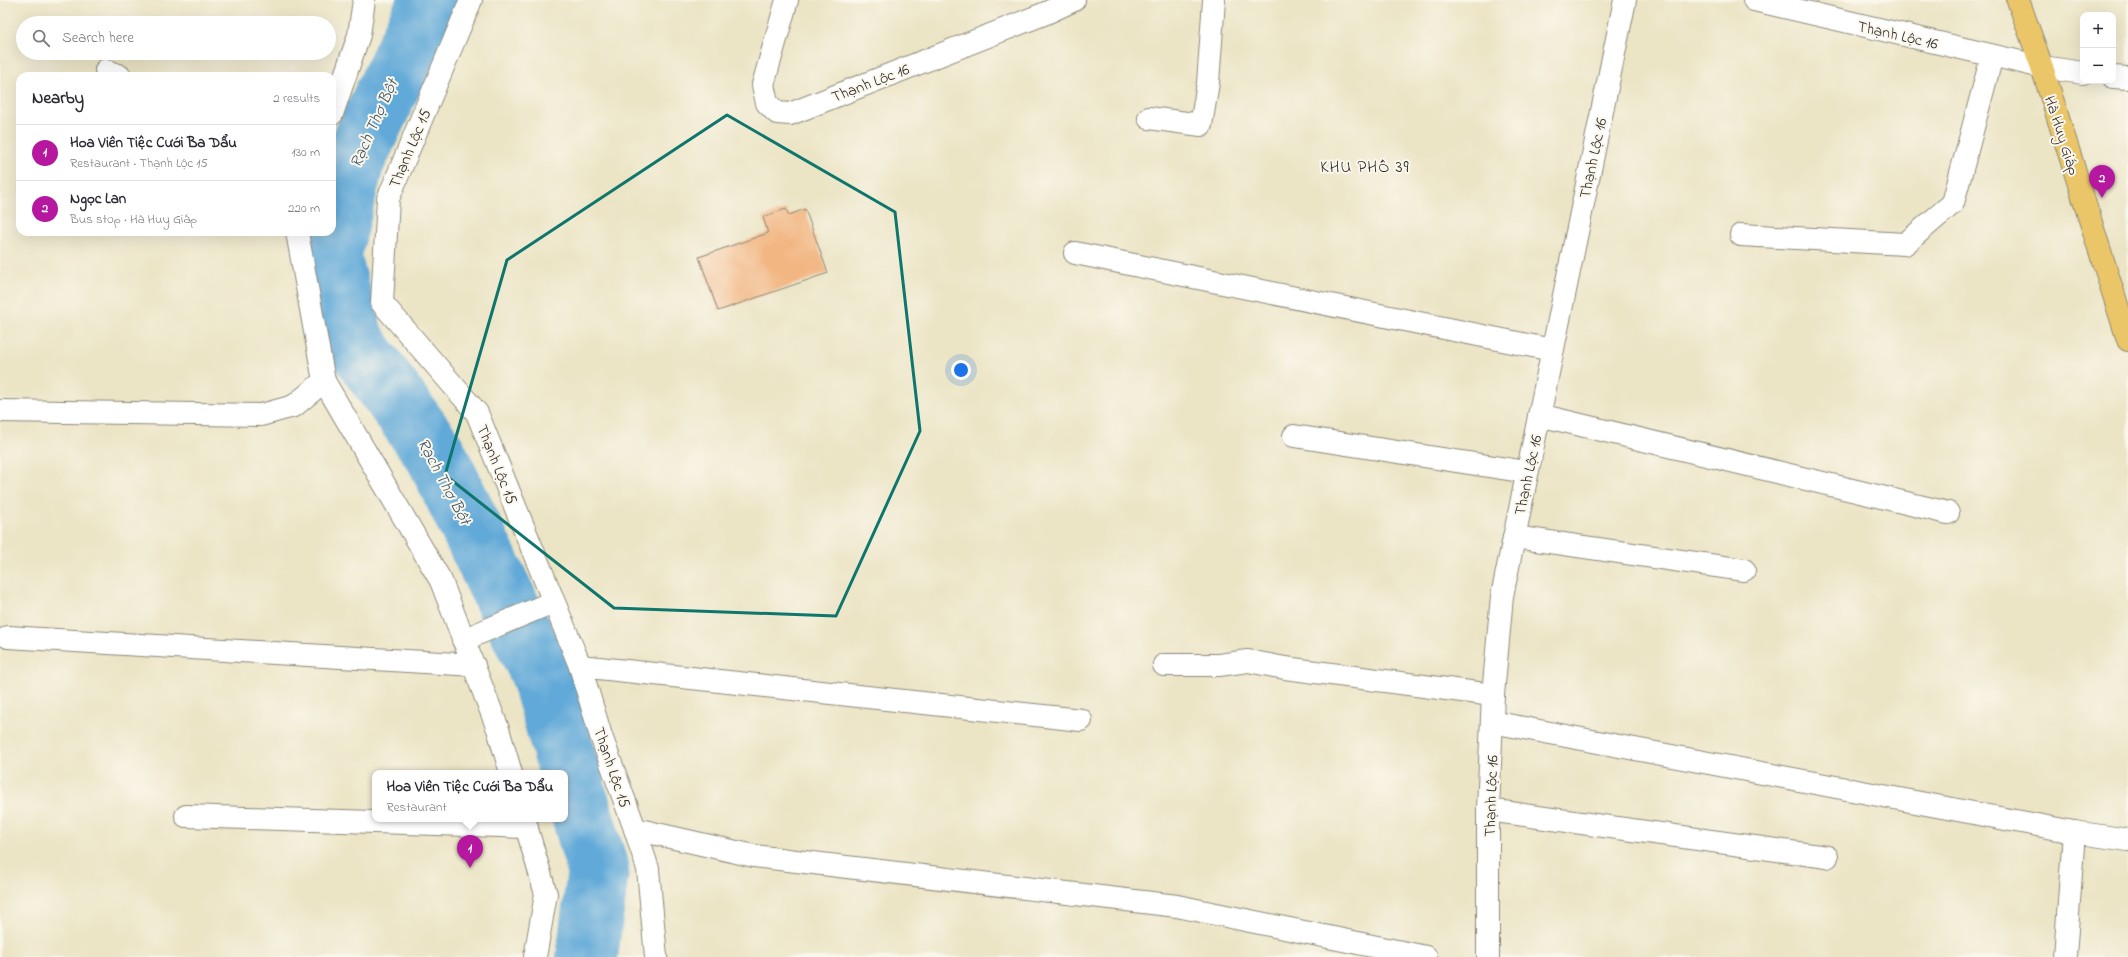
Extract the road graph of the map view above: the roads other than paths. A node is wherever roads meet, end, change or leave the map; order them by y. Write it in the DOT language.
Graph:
graph roads {
  1 [pos="364,0"];
  2 [pos="471,0"];
  3 [pos="787,0"];
  4 [pos="1074,0"];
  5 [pos="1214,0"];
  6 [pos="1625,0"];
  7 [pos="1754,0"];
  8 [pos="2018,0"];
  9 [pos="1992,56"];
  10 [pos="2042,67"];
  11 [pos="2080,73"];
  12 [pos="2116,76"];
  13 [pos="2128,78"];
  14 [pos="336,101"];
  15 [pos="1149,118"];
  16 [pos="1741,235"];
  17 [pos="298,236"];
  18 [pos="1075,252"];
  19 [pos="2128,340"];
  20 [pos="1552,350"];
  21 [pos="324,381"];
  22 [pos="0,411"];
  23 [pos="1539,415"];
  24 [pos="1294,436"];
  25 [pos="1527,472"];
  26 [pos="1948,513"];
  27 [pos="1514,537"];
  28 [pos="1744,570"];
  29 [pos="553,602"];
  30 [pos="8,637"];
  31 [pos="464,640"];
  32 [pos="474,665"];
  33 [pos="1164,665"];
  34 [pos="580,666"];
  35 [pos="1493,695"];
  36 [pos="1081,720"];
  37 [pos="1492,722"];
  38 [pos="510,770"];
  39 [pos="1488,810"];
  40 [pos="186,816"];
  41 [pos="372,820"];
  42 [pos="477,822"];
  43 [pos="525,823"];
  44 [pos="635,829"];
  45 [pos="2074,832"];
  46 [pos="2128,840"];
  47 [pos="1827,857"];
  48 [pos="535,957"];
  49 [pos="656,957"];
  50 [pos="1426,957"];
  51 [pos="1488,957"];
  52 [pos="2065,957"];
  1 -- 14 [label="street"];
  2 -- 29 [label="street, Thạnh Lộc 15"];
  3 -- 4 [label="street, Thạnh Lộc 16"];
  5 -- 15 [label="street"];
  6 -- 20 [label="street, Thạnh Lộc 16"];
  7 -- 9 [label="street, Thạnh Lộc 16"];
  8 -- 10 [label="main road, Hà Huy Giáp"];
  9 -- 10 [label="street, Thạnh Lộc 16"];
  9 -- 16 [label="street"];
  10 -- 11 [label="street, Thạnh Lộc 16"];
  10 -- 19 [label="main road, Hà Huy Giáp"];
  12 -- 13 [label="street"];
  17 -- 21 [label="street"];
  18 -- 20 [label="street"];
  20 -- 23 [label="street, Thạnh Lộc 16"];
  21 -- 22 [label="street"];
  21 -- 31 [label="street"];
  23 -- 25 [label="street, Thạnh Lộc 16"];
  23 -- 26 [label="street"];
  24 -- 25 [label="street"];
  25 -- 27 [label="street, Thạnh Lộc 16"];
  27 -- 28 [label="street"];
  27 -- 35 [label="street, Thạnh Lộc 16"];
  29 -- 31 [label="street"];
  29 -- 34 [label="street, Thạnh Lộc 15"];
  30 -- 32 [label="street"];
  31 -- 32 [label="street"];
  32 -- 38 [label="street"];
  33 -- 35 [label="street"];
  34 -- 36 [label="street"];
  34 -- 44 [label="street, Thạnh Lộc 15"];
  35 -- 37 [label="street, Thạnh Lộc 16"];
  37 -- 39 [label="street, Thạnh Lộc 16"];
  37 -- 45 [label="street"];
  39 -- 47 [label="street"];
  39 -- 51 [label="street, Thạnh Lộc 16"];
  40 -- 41 [label="street"];
  42 -- 43 [label="street"];
  43 -- 48 [label="street"];
  44 -- 49 [label="street, Thạnh Lộc 15"];
  44 -- 50 [label="street"];
  45 -- 46 [label="street"];
  45 -- 52 [label="street"];
}
